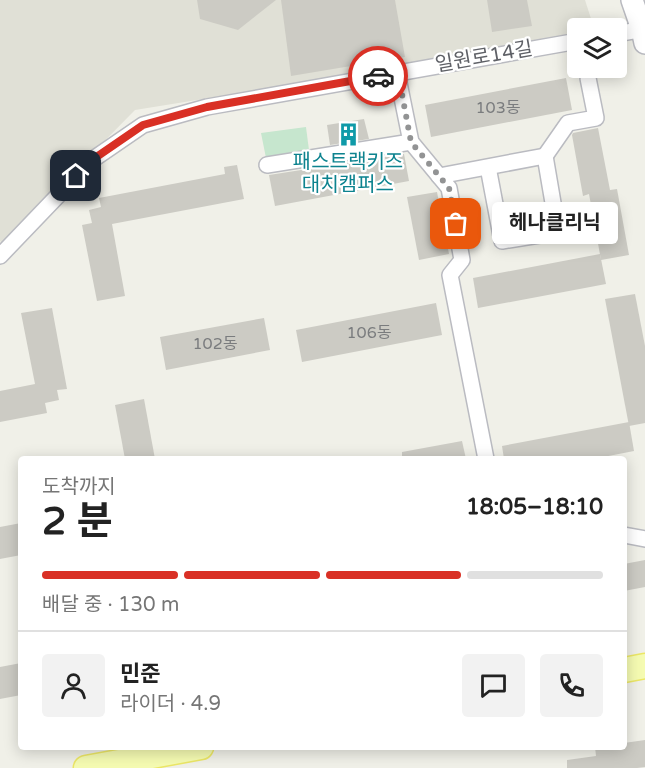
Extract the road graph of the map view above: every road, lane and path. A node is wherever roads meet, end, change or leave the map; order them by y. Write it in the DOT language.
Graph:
graph roads {
  1 [pos="632,0"];
  2 [pos="644,33"];
  3 [pos="627,34"];
  4 [pos="567,43"];
  5 [pos="398,73"];
  6 [pos="588,78"];
  7 [pos="411,142"];
  8 [pos="545,156"];
  9 [pos="267,165"];
  10 [pos="488,167"];
  11 [pos="440,176"];
  12 [pos="0,256"];
  13 [pos="485,456"];
  14 [pos="627,536"];
  15 [pos="645,539"];
  16 [pos="645,666"];
  17 [pos="627,669"];
  18 [pos="185,750"];
  19 [pos="86,768"];
  1 -- 2 [label="street"];
  2 -- 3 [label="street"];
  4 -- 5 [label="street, 일원로14길"];
  5 -- 7 [label="street"];
  5 -- 12 [label="street, 일원로14길"];
  6 -- 8 [label="street"];
  7 -- 9 [label="street"];
  7 -- 11 [label="street"];
  8 -- 10 [label="street"];
  8 -- 10 [label="street"];
  10 -- 11 [label="street"];
  11 -- 13 [label="street"];
  14 -- 15 [label="street"];
  16 -- 17 [label="main road"];
  18 -- 19 [label="main road"];
}
